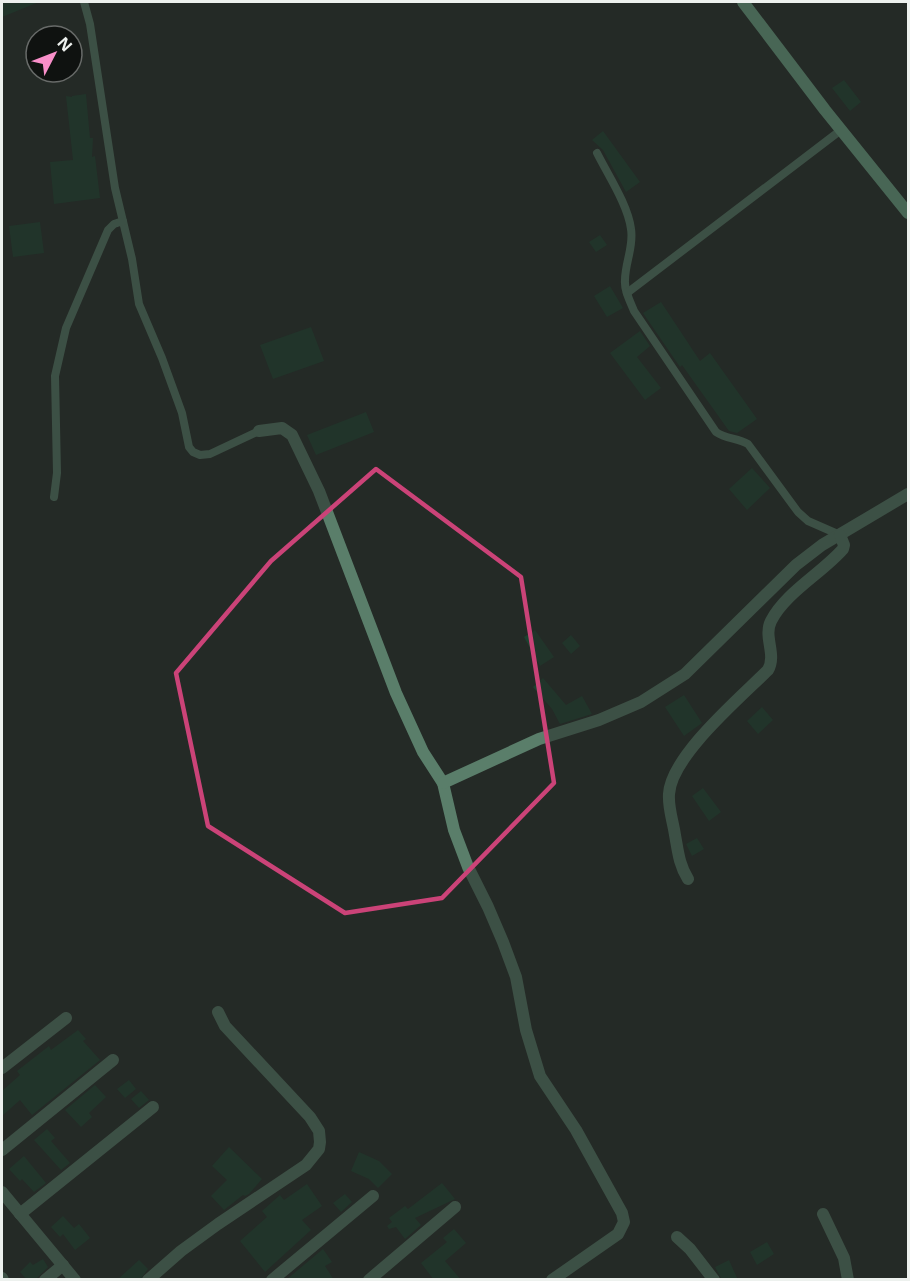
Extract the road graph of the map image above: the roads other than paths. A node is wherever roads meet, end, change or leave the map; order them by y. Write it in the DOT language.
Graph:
graph roads {
  1 [pos="84,2"];
  2 [pos="743,2"];
  3 [pos="841,129"];
  4 [pos="597,153"];
  5 [pos="909,213"];
  6 [pos="123,221"];
  7 [pos="627,293"];
  8 [pos="259,431"];
  9 [pos="909,494"];
  10 [pos="54,497"];
  11 [pos="840,535"];
  12 [pos="443,783"];
  13 [pos="688,879"];
  14 [pos="218,1012"];
  15 [pos="66,1018"];
  16 [pos="113,1060"];
  17 [pos="2,1068"];
  18 [pos="153,1107"];
  19 [pos="2,1150"];
  20 [pos="2,1192"];
  21 [pos="373,1196"];
  22 [pos="455,1207"];
  23 [pos="20,1214"];
  24 [pos="823,1214"];
  25 [pos="676,1237"];
  26 [pos="63,1265"];
  27 [pos="45,1280"];
  28 [pos="75,1280"];
  29 [pos="148,1280"];
  30 [pos="272,1280"];
  31 [pos="369,1280"];
  32 [pos="552,1280"];
  33 [pos="714,1280"];
  34 [pos="848,1280"];
  1 -- 6 [label="lane"];
  2 -- 3 [label="street"];
  3 -- 5 [label="street"];
  3 -- 7 [label="lane"];
  4 -- 7 [label="lane"];
  6 -- 8 [label="lane"];
  6 -- 10 [label="lane"];
  7 -- 11 [label="lane"];
  8 -- 12 [label="street"];
  9 -- 11 [label="street"];
  11 -- 12 [label="street"];
  11 -- 13 [label="street"];
  12 -- 32 [label="street"];
  14 -- 29 [label="street"];
  15 -- 17 [label="street"];
  16 -- 19 [label="street"];
  18 -- 23 [label="street"];
  20 -- 23 [label="street"];
  21 -- 30 [label="street"];
  22 -- 31 [label="street"];
  23 -- 26 [label="street"];
  24 -- 34 [label="street"];
  25 -- 33 [label="street"];
  26 -- 27 [label="street"];
  26 -- 28 [label="street"];
}
